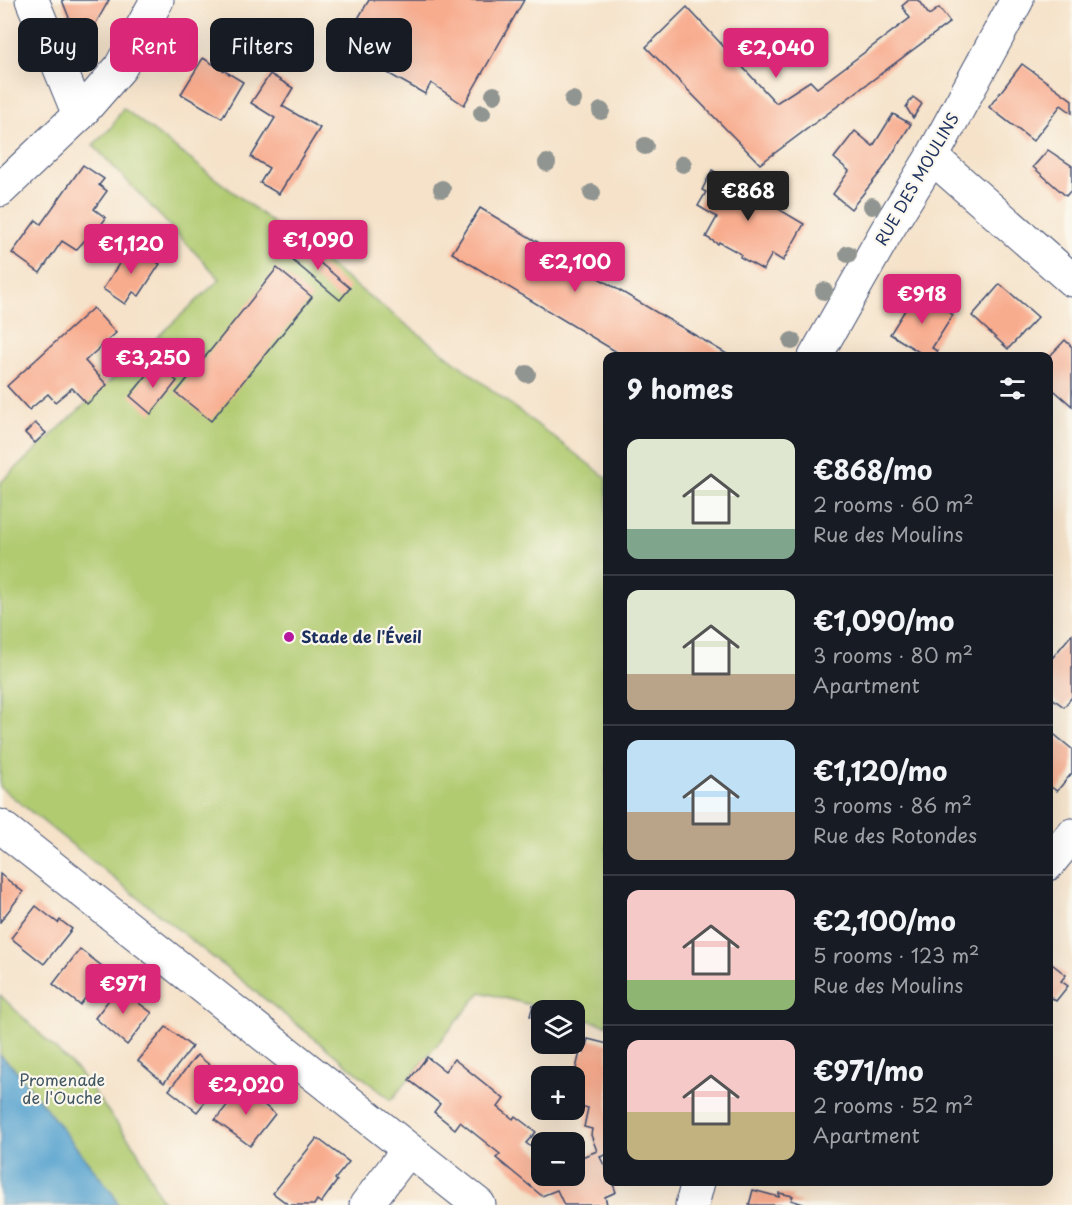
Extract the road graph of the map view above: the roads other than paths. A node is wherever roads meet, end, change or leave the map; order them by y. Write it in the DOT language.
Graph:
graph roads {
  1 [pos="32,0"];
  2 [pos="157,0"];
  3 [pos="1017,0"];
  4 [pos="79,115"];
  5 [pos="932,157"];
  6 [pos="0,190"];
  7 [pos="1072,280"];
  8 [pos="818,352"];
  9 [pos="0,826"];
  10 [pos="1072,835"];
  11 [pos="1053,858"];
  12 [pos="408,1150"];
  13 [pos="697,1186"];
  14 [pos="366,1205"];
  15 [pos="479,1205"];
  16 [pos="692,1205"];
  1 -- 4 [label="street"];
  2 -- 4 [label="street"];
  3 -- 5 [label="street, RUE DES MOULINS"];
  4 -- 6 [label="street"];
  5 -- 7 [label="street"];
  5 -- 8 [label="street, RUE DES MOULINS"];
  9 -- 12 [label="street"];
  10 -- 11 [label="street"];
  12 -- 14 [label="street"];
  12 -- 15 [label="street"];
  13 -- 16 [label="street"];
}
